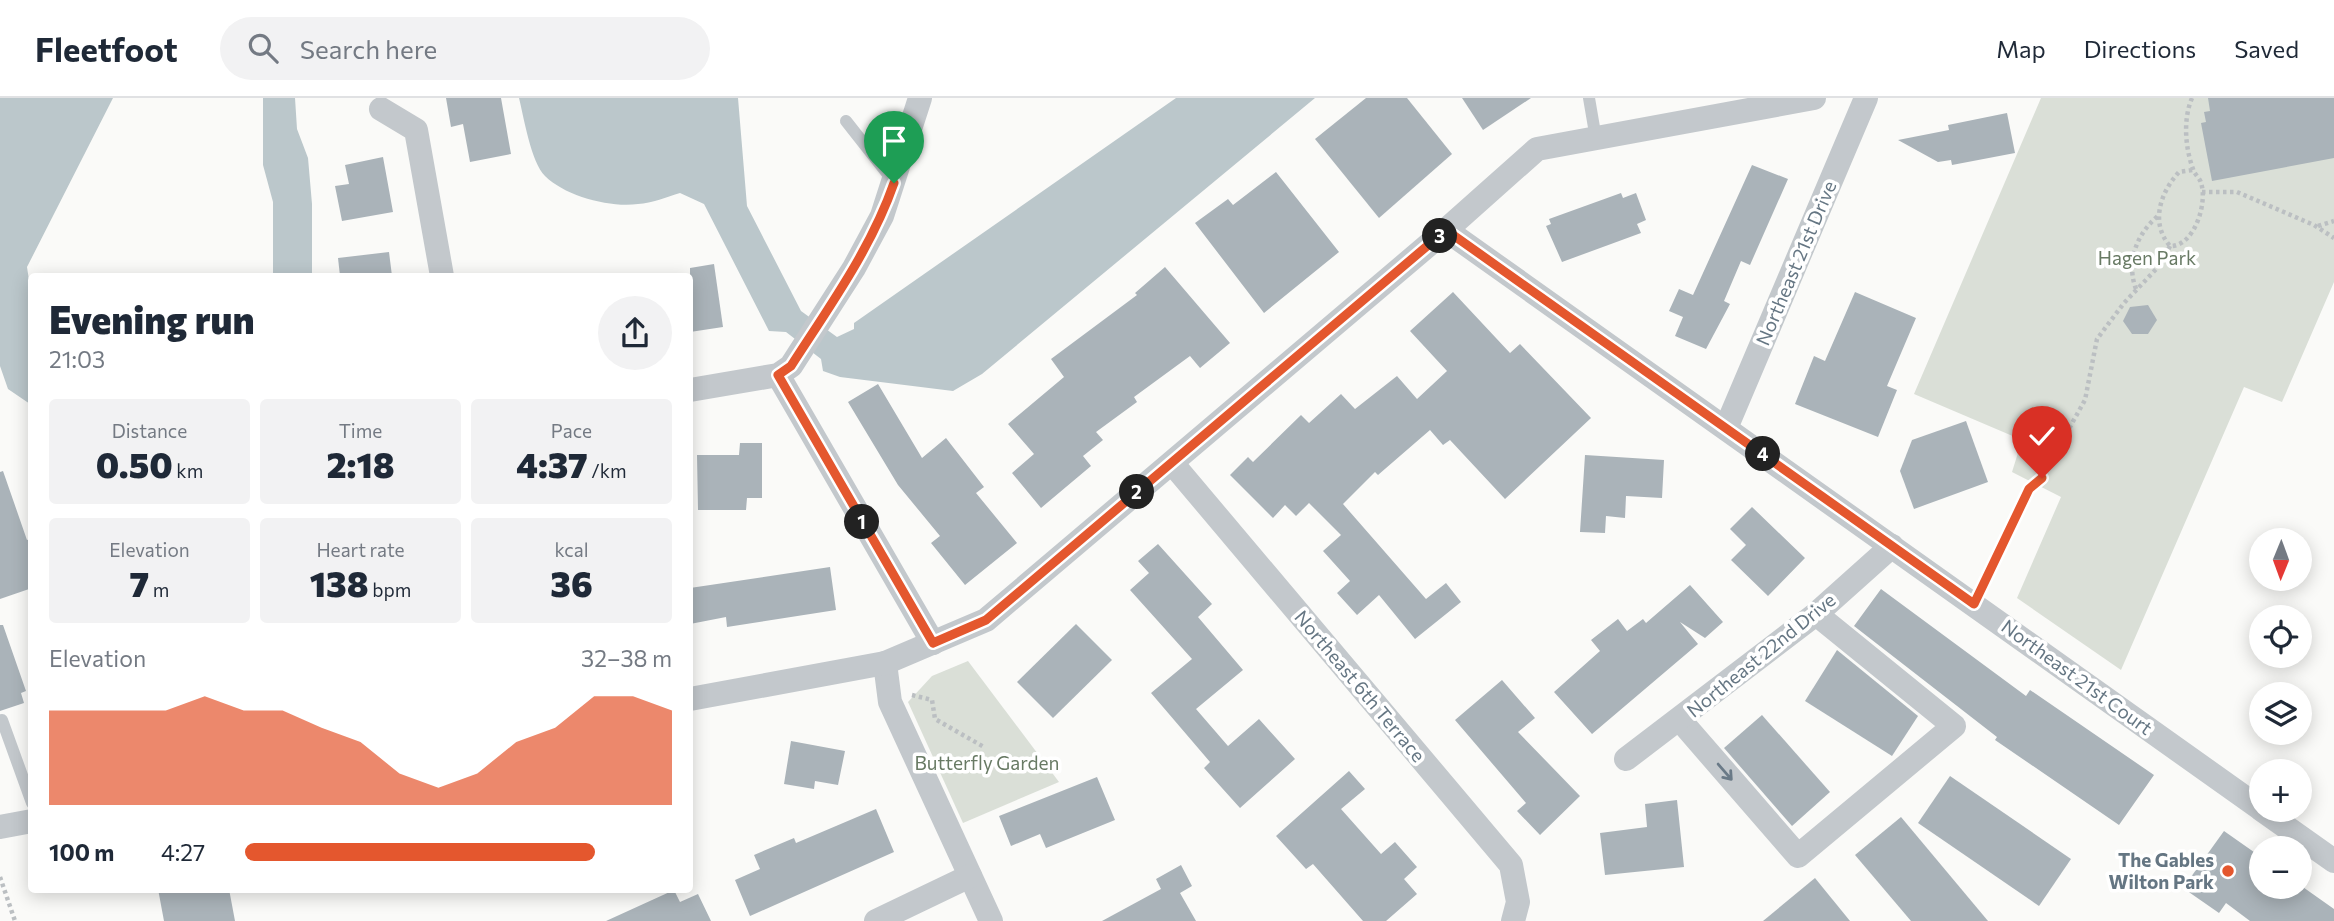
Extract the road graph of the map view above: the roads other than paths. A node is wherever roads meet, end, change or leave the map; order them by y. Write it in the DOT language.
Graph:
graph roads {
  1 [pos="920,98"];
  2 [pos="1588,98"];
  3 [pos="1814,98"];
  4 [pos="1866,98"];
  5 [pos="1725,106"];
  6 [pos="381,109"];
  7 [pos="846,121"];
  8 [pos="1596,139"];
  9 [pos="894,183"];
  10 [pos="1446,230"];
  11 [pos="441,273"];
  12 [pos="778,375"];
  13 [pos="693,389"];
  14 [pos="1726,428"];
  15 [pos="1172,463"];
  16 [pos="2029,489"];
  17 [pos="1892,545"];
  18 [pos="1974,604"];
  19 [pos="1816,614"];
  20 [pos="933,643"];
  21 [pos="885,663"];
  22 [pos="693,698"];
  23 [pos="2,720"];
  24 [pos="1680,720"];
  25 [pos="1626,759"];
  26 [pos="28,792"];
  27 [pos="2249,801"];
  28 [pos="28,822"];
  29 [pos="2279,822"];
  30 [pos="0,827"];
  31 [pos="2334,861"];
  32 [pos="970,876"];
  33 [pos="876,921"];
  34 [pos="991,921"];
  35 [pos="1513,921"];
  1 -- 9 [label="street"];
  2 -- 8 [label="lane"];
  3 -- 5 [label="street"];
  4 -- 14 [label="street, Northeast 21st Drive"];
  5 -- 8 [label="street"];
  6 -- 11 [label="street"];
  7 -- 9 [label="lane"];
  8 -- 10 [label="street"];
  9 -- 12 [label="street"];
  10 -- 14 [label="street, Northeast 21st Court"];
  10 -- 15 [label="street"];
  12 -- 13 [label="street"];
  12 -- 20 [label="street"];
  14 -- 17 [label="street, Northeast 21st Court"];
  15 -- 20 [label="street"];
  15 -- 35 [label="street, Northeast 6th Terrace"];
  16 -- 18 [label="lane"];
  17 -- 18 [label="street, Northeast 21st Court"];
  17 -- 19 [label="street, Northeast 22nd Drive"];
  18 -- 27 [label="street, Northeast 21st Court"];
  19 -- 24 [label="street, Northeast 22nd Drive"];
  24 -- 19 [label="street, one-way"];
  20 -- 21 [label="street"];
  21 -- 22 [label="street"];
  21 -- 32 [label="street"];
  23 -- 26 [label="lane"];
  24 -- 25 [label="street, Northeast 22nd Drive"];
  28 -- 30 [label="street"];
  29 -- 31 [label="street, Northeast 21st Court"];
  32 -- 33 [label="street"];
  32 -- 34 [label="street"];
}
